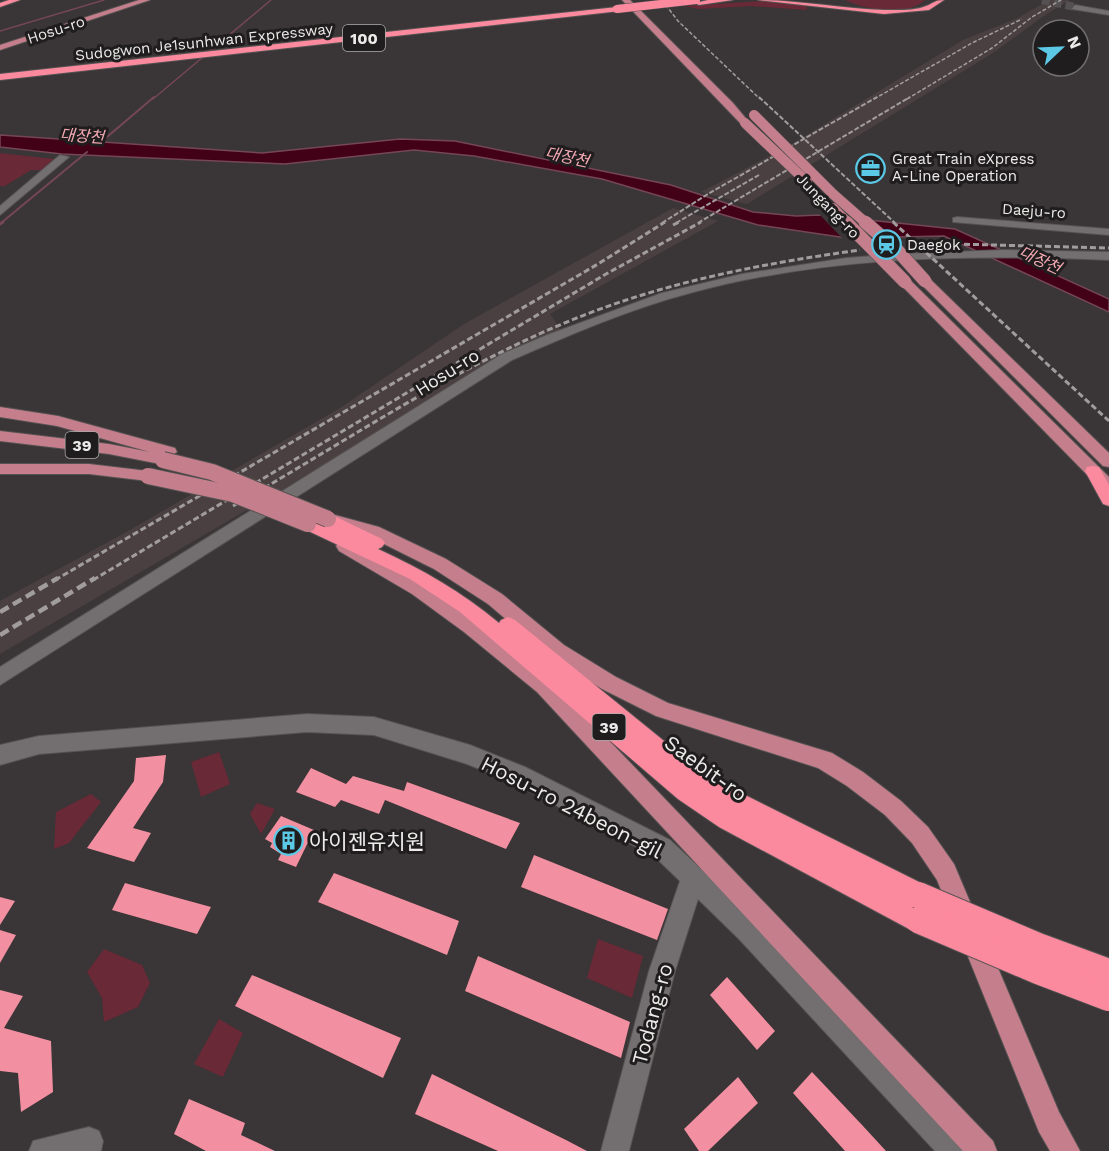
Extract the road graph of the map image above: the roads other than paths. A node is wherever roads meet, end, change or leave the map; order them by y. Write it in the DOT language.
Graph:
graph roads {
  1 [pos="16,0"];
  2 [pos="146,0"];
  3 [pos="626,0"];
  4 [pos="633,0"];
  5 [pos="729,0"];
  6 [pos="762,0"];
  7 [pos="841,0"];
  8 [pos="930,0"];
  9 [pos="940,0"];
  10 [pos="697,1"];
  11 [pos="1,2"];
  12 [pos="659,2"];
  13 [pos="1076,7"];
  14 [pos="1109,13"];
  15 [pos="0,48"];
  16 [pos="186,55"];
  17 [pos="0,72"];
  18 [pos="0,77"];
  19 [pos="738,101"];
  20 [pos="751,112"];
  21 [pos="64,157"];
  22 [pos="0,212"];
  23 [pos="957,220"];
  24 [pos="1109,232"];
  25 [pos="1109,255"];
  26 [pos="0,412"];
  27 [pos="0,436"];
  28 [pos="0,446"];
  29 [pos="1109,462"];
  30 [pos="159,464"];
  31 [pos="0,469"];
  32 [pos="1094,471"];
  33 [pos="1109,487"];
  34 [pos="1109,500"];
  35 [pos="318,521"];
  36 [pos="0,677"];
  37 [pos="0,755"];
  38 [pos="693,878"];
  39 [pos="1109,972"];
  40 [pos="1109,999"];
  41 [pos="43,1151"];
  42 [pos="87,1151"];
  43 [pos="615,1151"];
  44 [pos="954,1151"];
  45 [pos="983,1151"];
  46 [pos="1066,1151"];
  1 -- 11 [label="highway"];
  2 -- 15 [label="main road, Hosu-ro"];
  3 -- 32 [label="main road, Jungang-ro, bridge"];
  4 -- 19 [label="main road"];
  5 -- 10 [label="highway, Sudogwon Je1sunhwan Expressway"];
  6 -- 9 [label="highway"];
  7 -- 8 [label="highway"];
  10 -- 12 [label="highway, Sudogwon Je1sunhwan Expressway / 100, bridge"];
  12 -- 16 [label="highway, Sudogwon Je1sunhwan Expressway / 100, bridge"];
  13 -- 14 [label="street"];
  16 -- 17 [label="highway, Sudogwon Je1sunhwan Expressway / 100"];
  16 -- 18 [label="highway, Sudogwon Je1sunhwan Expressway / 100"];
  20 -- 29 [label="main road, Jungang-ro, bridge"];
  21 -- 22 [label="street"];
  23 -- 24 [label="street, Daeju-ro"];
  25 -- 36 [label="street, Hosu-ro"];
  26 -- 30 [label="main road"];
  27 -- 30 [label="main road, 39"];
  28 -- 30 [label="main road, 39"];
  30 -- 31 [label="main road"];
  30 -- 35 [label="main road, bridge"];
  30 -- 35 [label="main road, bridge"];
  32 -- 33 [label="main road, Jungang-ro"];
  32 -- 34 [label="highway"];
  35 -- 39 [label="highway, Saebit-ro / 39, bridge"];
  35 -- 40 [label="highway, Saebit-ro / 39, bridge"];
  35 -- 45 [label="main road"];
  35 -- 46 [label="main road"];
  37 -- 38 [label="street, Hosu-ro 24beon-gil"];
  38 -- 43 [label="street, Todang-ro"];
  38 -- 44 [label="street, Hosu-ro 24beon-gil"];
  41 -- 42 [label="street"];
}
